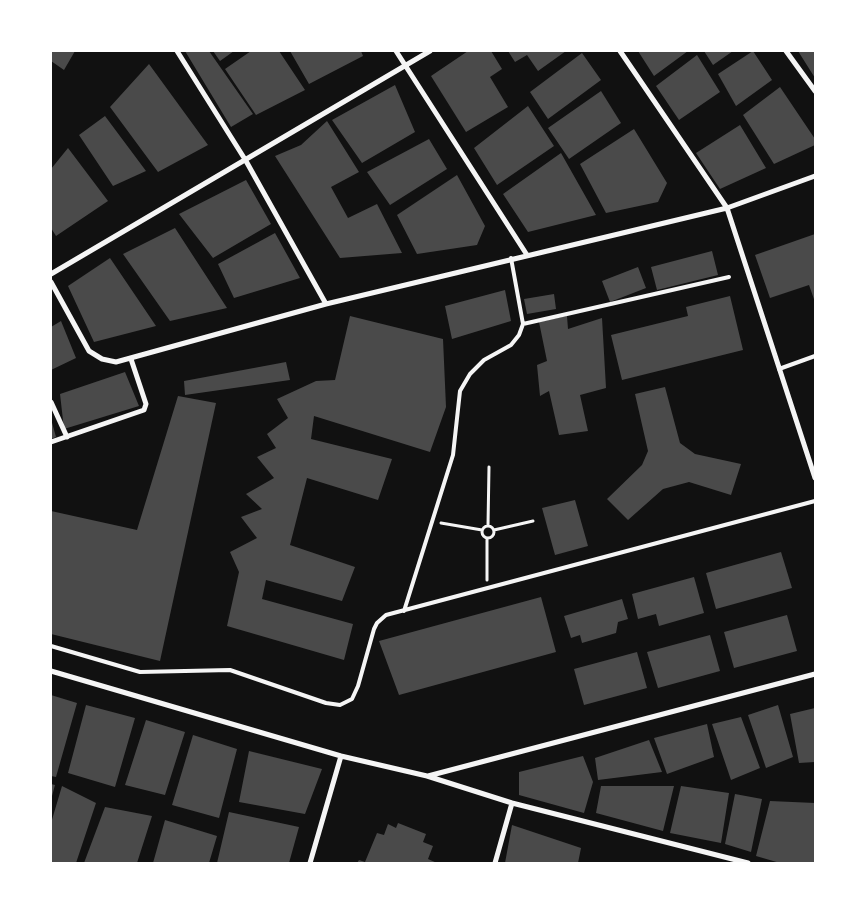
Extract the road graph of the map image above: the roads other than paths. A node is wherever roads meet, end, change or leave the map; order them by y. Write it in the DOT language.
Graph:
graph roads {
  1 [pos="176,51"];
  2 [pos="396,51"];
  3 [pos="430,51"];
  4 [pos="620,51"];
  5 [pos="786,51"];
  6 [pos="406,66"];
  7 [pos="815,91"];
  8 [pos="246,161"];
  9 [pos="815,176"];
  10 [pos="727,208"];
  11 [pos="527,255"];
  12 [pos="512,258"];
  13 [pos="51,274"];
  14 [pos="729,277"];
  15 [pos="51,282"];
  16 [pos="326,304"];
  17 [pos="523,324"];
  18 [pos="815,356"];
  19 [pos="131,359"];
  20 [pos="779,369"];
  21 [pos="52,404"];
  22 [pos="66,437"];
  23 [pos="51,442"];
  24 [pos="815,478"];
  25 [pos="815,501"];
  26 [pos="404,610"];
  27 [pos="51,646"];
  28 [pos="51,671"];
  29 [pos="815,674"];
  30 [pos="341,756"];
  31 [pos="427,776"];
  32 [pos="512,803"];
  33 [pos="310,863"];
  34 [pos="495,863"];
  35 [pos="748,863"];
  1 -- 8 [label="street"];
  2 -- 6 [label="street"];
  3 -- 6 [label="street"];
  4 -- 10 [label="street"];
  5 -- 7 [label="street"];
  6 -- 8 [label="street"];
  6 -- 11 [label="street"];
  8 -- 13 [label="street"];
  8 -- 16 [label="street"];
  9 -- 10 [label="street"];
  10 -- 11 [label="street"];
  10 -- 20 [label="street"];
  11 -- 12 [label="street"];
  12 -- 16 [label="street"];
  12 -- 17 [label="lane"];
  14 -- 17 [label="lane"];
  15 -- 19 [label="street"];
  16 -- 19 [label="street"];
  17 -- 26 [label="lane"];
  18 -- 20 [label="lane"];
  19 -- 22 [label="street"];
  20 -- 24 [label="street"];
  21 -- 22 [label="street"];
  22 -- 23 [label="street"];
  25 -- 26 [label="lane"];
  26 -- 27 [label="lane"];
  28 -- 30 [label="street"];
  29 -- 31 [label="street"];
  30 -- 31 [label="street"];
  30 -- 33 [label="street"];
  31 -- 32 [label="street"];
  32 -- 34 [label="street"];
  32 -- 35 [label="street"];
}
